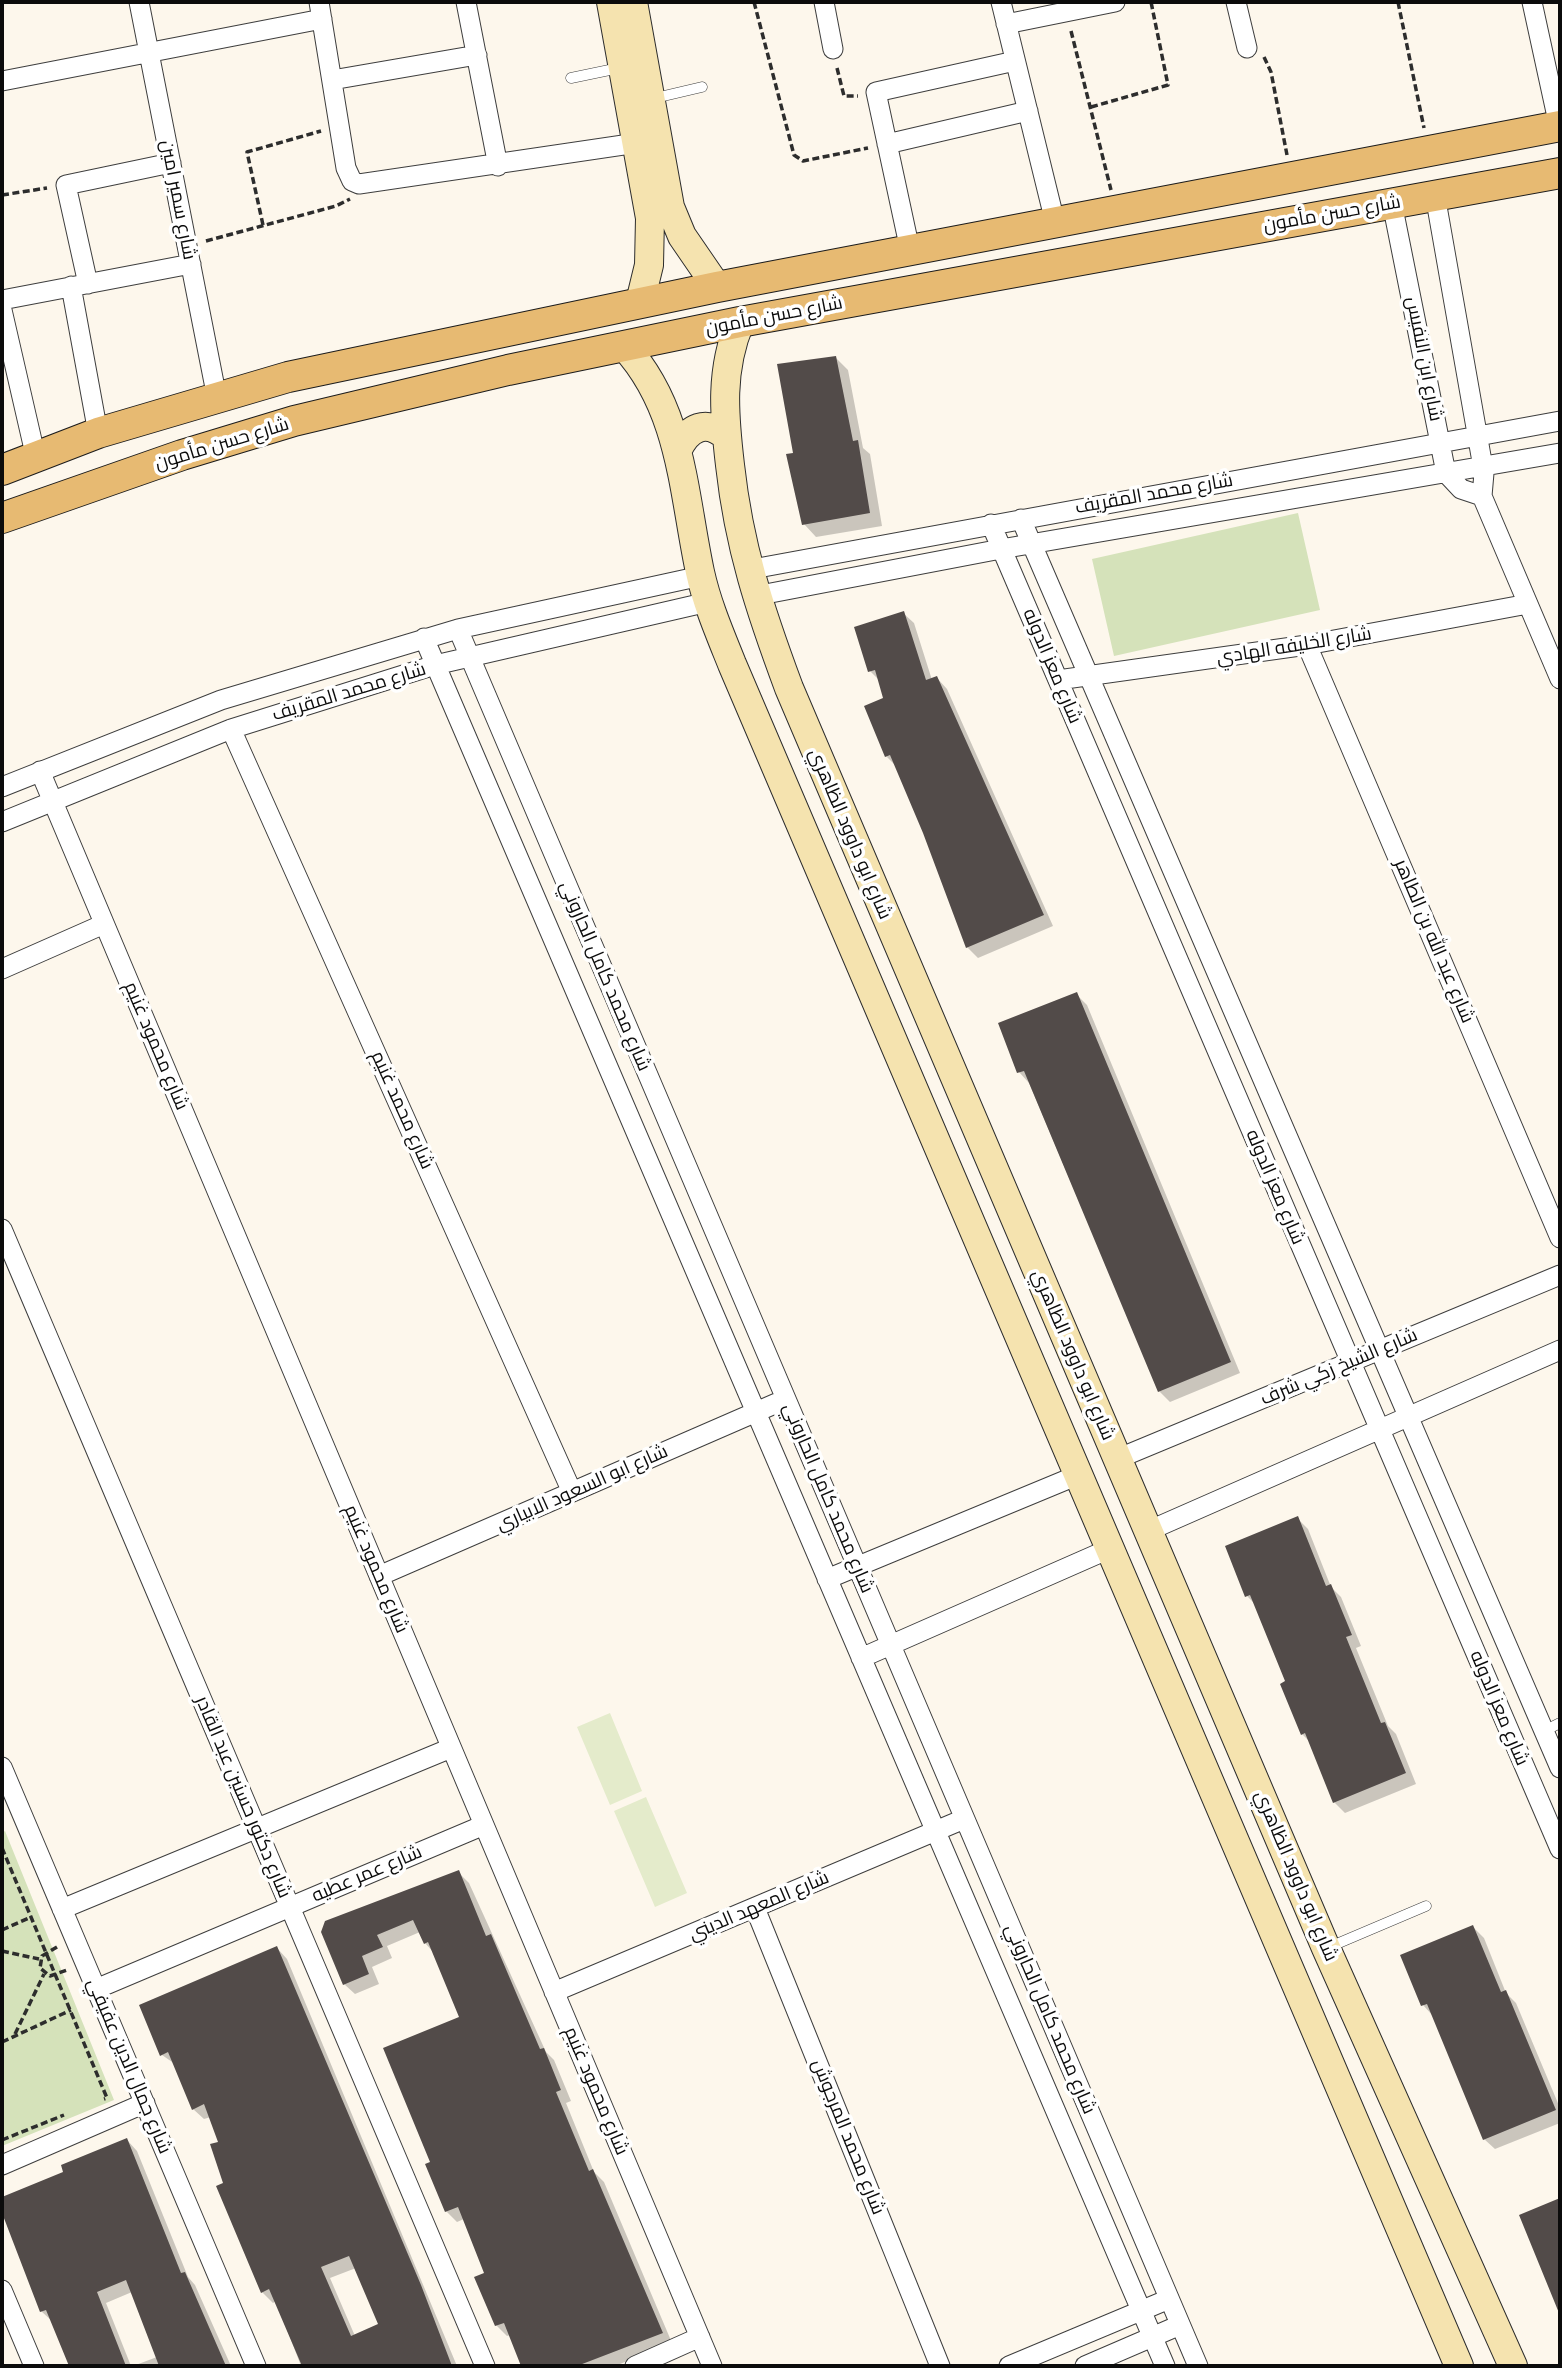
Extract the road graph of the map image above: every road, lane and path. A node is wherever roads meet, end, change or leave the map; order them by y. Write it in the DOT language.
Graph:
graph roads {
  1 [pos="139,2"];
  2 [pos="466,2"];
  3 [pos="611,2"];
  4 [pos="633,2"];
  5 [pos="754,2"];
  6 [pos="825,2"];
  7 [pos="1001,2"];
  8 [pos="1115,2"];
  9 [pos="1151,2"];
  10 [pos="1236,2"];
  11 [pos="1398,2"];
  12 [pos="1532,2"];
  13 [pos="320,11"];
  14 [pos="1066,12"];
  15 [pos="1006,24"];
  16 [pos="1247,48"];
  17 [pos="833,49"];
  18 [pos="149,53"];
  19 [pos="477,55"];
  20 [pos="1016,61"];
  21 [pos="623,67"];
  22 [pos="571,78"];
  23 [pos="332,80"];
  24 [pos="2,81"];
  25 [pos="702,87"];
  26 [pos="876,92"];
  27 [pos="651,99"];
  28 [pos="1090,107"];
  29 [pos="1028,111"];
  30 [pos="341,126"];
  31 [pos="1560,126"];
  32 [pos="637,143"];
  33 [pos="887,144"];
  34 [pos="1429,151"];
  35 [pos="171,163"];
  36 [pos="498,166"];
  37 [pos="1560,173"];
  38 [pos="1291,177"];
  39 [pos="66,184"];
  40 [pos="366,185"];
  41 [pos="2,195"];
  42 [pos="1435,195"];
  43 [pos="1392,202"];
  44 [pos="1116,211"];
  45 [pos="1055,222"];
  46 [pos="263,225"];
  47 [pos="663,227"];
  48 [pos="910,250"];
  49 [pos="189,255"];
  50 [pos="80,285"];
  51 [pos="717,287"];
  52 [pos="2,300"];
  53 [pos="640,302"];
  54 [pos="2,310"];
  55 [pos="740,322"];
  56 [pos="624,346"];
  57 [pos="217,398"];
  58 [pos="1560,421"];
  59 [pos="98,433"];
  60 [pos="1477,434"];
  61 [pos="726,436"];
  62 [pos="1440,441"];
  63 [pos="678,449"];
  64 [pos="1560,453"];
  65 [pos="36,458"];
  66 [pos="1483,465"];
  67 [pos="2,470"];
  68 [pos="1446,472"];
  69 [pos="1482,496"];
  70 [pos="2,519"];
  71 [pos="1021,519"];
  72 [pos="991,524"];
  73 [pos="1032,544"];
  74 [pos="1001,549"];
  75 [pos="747,570"];
  76 [pos="704,589"];
  77 [pos="755,596"];
  78 [pos="1528,604"];
  79 [pos="458,629"];
  80 [pos="424,638"];
  81 [pos="1307,645"];
  82 [pos="470,659"];
  83 [pos="435,665"];
  84 [pos="1090,677"];
  85 [pos="1560,679"];
  86 [pos="1058,680"];
  87 [pos="231,729"];
  88 [pos="40,771"];
  89 [pos="2,787"];
  90 [pos="52,800"];
  91 [pos="2,822"];
  92 [pos="884,914"];
  93 [pos="104,924"];
  94 [pos="844,931"];
  95 [pos="2,968"];
  96 [pos="2,1228"];
  97 [pos="1560,1238"];
  98 [pos="1560,1275"];
  99 [pos="1380,1350"];
  100 [pos="1560,1350"];
  101 [pos="1351,1362"];
  102 [pos="786,1399"];
  103 [pos="756,1412"];
  104 [pos="1409,1417"];
  105 [pos="1380,1430"];
  106 [pos="1117,1459"];
  107 [pos="1077,1475"];
  108 [pos="572,1492"];
  109 [pos="1148,1531"];
  110 [pos="1109,1549"];
  111 [pos="857,1567"];
  112 [pos="379,1576"];
  113 [pos="827,1579"];
  114 [pos="891,1646"];
  115 [pos="861,1658"];
  116 [pos="1552,1727"];
  117 [pos="452,1748"];
  118 [pos="2,1767"];
  119 [pos="1560,1768"];
  120 [pos="7,1791"];
  121 [pos="964,1819"];
  122 [pos="484,1825"];
  123 [pos="257,1829"];
  124 [pos="936,1832"];
  125 [pos="2,1848"];
  126 [pos="1560,1849"];
  127 [pos="1426,1906"];
  128 [pos="290,1907"];
  129 [pos="755,1908"];
  130 [pos="62,1909"];
  131 [pos="31,1917"];
  132 [pos="2,1930"];
  133 [pos="74,1938"];
  134 [pos="1326,1948"];
  135 [pos="2,1951"];
  136 [pos="47,1953"];
  137 [pos="40,1959"];
  138 [pos="85,1962"];
  139 [pos="44,1974"];
  140 [pos="56,1975"];
  141 [pos="96,1989"];
  142 [pos="554,1992"];
  143 [pos="71,2010"];
  144 [pos="14,2036"];
  145 [pos="2,2042"];
  146 [pos="1391,2095"];
  147 [pos="95,2102"];
  148 [pos="145,2103"];
  149 [pos="72,2112"];
  150 [pos="1353,2114"];
  151 [pos="2,2140"];
  152 [pos="1412,2145"];
  153 [pos="1374,2161"];
  154 [pos="2,2165"];
  155 [pos="2,2290"];
  156 [pos="1169,2299"];
  157 [pos="1141,2311"];
  158 [pos="1180,2325"];
  159 [pos="700,2337"];
  160 [pos="1152,2337"];
  161 [pos="34,2366"];
  162 [pos="257,2366"];
  163 [pos="485,2366"];
  164 [pos="635,2366"];
  165 [pos="712,2366"];
  166 [pos="940,2366"];
  167 [pos="1009,2366"];
  168 [pos="1084,2366"];
  169 [pos="1165,2366"];
  170 [pos="1198,2366"];
  171 [pos="1459,2366"];
  172 [pos="1513,2366"];
  1 -- 18 [label="street, شارع سمير امين"];
  2 -- 19 [label="street"];
  3 -- 21 [label="street"];
  4 -- 27 [label="street"];
  5 -- 33 [label="path"];
  6 -- 17 [label="street"];
  7 -- 15 [label="street"];
  8 -- 14 [label="street"];
  9 -- 28 [label="path"];
  10 -- 16 [label="street"];
  11 -- 34 [label="path"];
  12 -- 31 [label="street"];
  13 -- 18 [label="street"];
  13 -- 23 [label="street"];
  14 -- 15 [label="street"];
  14 -- 28 [label="path"];
  15 -- 20 [label="street"];
  16 -- 38 [label="path"];
  17 -- 26 [label="path"];
  18 -- 24 [label="street"];
  18 -- 35 [label="street, شارع سمير امين"];
  19 -- 23 [label="street"];
  19 -- 36 [label="street"];
  20 -- 26 [label="street"];
  20 -- 29 [label="street"];
  21 -- 22 [label="lane"];
  21 -- 32 [label="street"];
  23 -- 30 [label="street"];
  25 -- 27 [label="lane"];
  26 -- 33 [label="street"];
  27 -- 47 [label="street"];
  28 -- 44 [label="path"];
  29 -- 33 [label="street"];
  29 -- 45 [label="street"];
  30 -- 40 [label="street"];
  30 -- 46 [label="path"];
  31 -- 34 [label="main road, شارع حسن مأمون"];
  32 -- 36 [label="street"];
  32 -- 47 [label="street"];
  33 -- 48 [label="street"];
  34 -- 38 [label="main road, شارع حسن مأمون"];
  35 -- 39 [label="street"];
  35 -- 49 [label="street, شارع سمير امين"];
  36 -- 40 [label="street"];
  37 -- 42 [label="main road, شارع حسن مأمون"];
  38 -- 44 [label="main road, شارع حسن مأمون"];
  39 -- 41 [label="path"];
  39 -- 50 [label="street"];
  40 -- 46 [label="path"];
  42 -- 43 [label="main road, شارع حسن مأمون"];
  42 -- 60 [label="street, شارع ابن النفيس"];
  43 -- 55 [label="main road, شارع حسن مأمون"];
  43 -- 62 [label="street, شارع ابن النفيس"];
  44 -- 45 [label="main road, شارع حسن مأمون"];
  45 -- 48 [label="main road, شارع حسن مأمون"];
  46 -- 49 [label="path"];
  47 -- 51 [label="street"];
  47 -- 53 [label="street"];
  48 -- 51 [label="main road, شارع حسن مأمون"];
  49 -- 50 [label="street"];
  49 -- 57 [label="street, شارع سمير امين"];
  50 -- 52 [label="street"];
  50 -- 59 [label="street"];
  51 -- 53 [label="main road, شارع حسن مأمون"];
  53 -- 57 [label="main road, شارع حسن مأمون"];
  54 -- 65 [label="street"];
  55 -- 56 [label="main road, شارع حسن مأمون"];
  55 -- 61 [label="street, شارع ابو داوود الظاهري"];
  56 -- 63 [label="street"];
  56 -- 70 [label="main road, شارع حسن مأمون"];
  57 -- 59 [label="main road, شارع حسن مأمون"];
  58 -- 60 [label="street, شارع محمد المقريف"];
  59 -- 65 [label="main road, شارع حسن مأمون"];
  60 -- 62 [label="street, شارع محمد المقريف"];
  60 -- 66 [label="street, شارع ابن النفيس"];
  61 -- 63 [label="street"];
  61 -- 75 [label="street, شارع ابو داوود الظاهري"];
  62 -- 68 [label="street, شارع ابن النفيس"];
  62 -- 71 [label="street, شارع محمد المقريف"];
  63 -- 76 [label="street"];
  64 -- 66 [label="street, شارع محمد المقريف"];
  65 -- 67 [label="main road, شارع حسن مأمون"];
  66 -- 68 [label="street, شارع محمد المقريف"];
  66 -- 69 [label="street, شارع ابن النفيس"];
  68 -- 69 [label="street"];
  68 -- 73 [label="street, شارع محمد المقريف"];
  69 -- 78 [label="street, شارع ابن النفيس"];
  71 -- 72 [label="street, شارع محمد المقريف"];
  71 -- 73 [label="street, شارع معز الدوله"];
  72 -- 74 [label="street, شارع معز الدوله"];
  72 -- 75 [label="street, شارع محمد المقريف"];
  73 -- 74 [label="street, شارع محمد المقريف"];
  73 -- 84 [label="street, شارع معز الدوله"];
  74 -- 77 [label="street, شارع محمد المقريف"];
  74 -- 86 [label="street, شارع معز الدوله"];
  75 -- 77 [label="street, شارع ابو داوود الظاهري"];
  76 -- 79 [label="street, شارع محمد المقريف"];
  76 -- 82 [label="street, شارع محمد المقريف"];
  76 -- 94 [label="street"];
  77 -- 92 [label="street, شارع ابو داوود الظاهري"];
  78 -- 81 [label="street, شارع الخليفه الهادي"];
  78 -- 85 [label="street, شارع ابن النفيس"];
  79 -- 80 [label="street, شارع محمد المقريف"];
  79 -- 82 [label="street, شارع محمد كامل الحاروني"];
  80 -- 83 [label="street, شارع محمد كامل الحاروني"];
  80 -- 88 [label="street, شارع محمد المقريف"];
  81 -- 84 [label="street, شارع الخليفه الهادي"];
  81 -- 97 [label="street, شارع عبد الله بن الطاهر"];
  82 -- 83 [label="street, شارع محمد المقريف"];
  82 -- 102 [label="street, شارع محمد كامل الحاروني"];
  83 -- 87 [label="street, شارع محمد المقريف"];
  83 -- 103 [label="street, شارع محمد كامل الحاروني"];
  84 -- 86 [label="street, شارع الخليفه الهادي"];
  84 -- 99 [label="street, شارع معز الدوله"];
  86 -- 101 [label="street, شارع معز الدوله"];
  87 -- 90 [label="street, شارع محمد المقريف"];
  87 -- 108 [label="street, شارع محمد غنيم"];
  88 -- 89 [label="street, شارع محمد المقريف"];
  88 -- 90 [label="street, شارع محمود غنيم"];
  90 -- 91 [label="street, شارع محمد المقريف"];
  90 -- 93 [label="street, شارع محمود غنيم"];
  92 -- 94 [label="street"];
  92 -- 106 [label="street, شارع ابو داوود الظاهري"];
  93 -- 95 [label="street"];
  93 -- 112 [label="street, شارع محمود غنيم"];
  94 -- 107 [label="street"];
  96 -- 123 [label="street, شارع دكتور حسنين عبد القادر"];
  98 -- 99 [label="street, شارع الشيخ زكي شرف"];
  99 -- 101 [label="street, شارع الشيخ زكي شرف"];
  99 -- 104 [label="street, شارع معز الدوله"];
  100 -- 104 [label="street"];
  101 -- 105 [label="street, شارع معز الدوله"];
  101 -- 106 [label="street, شارع الشيخ زكي شرف"];
  102 -- 103 [label="street, شارع ابو السعود الابياري"];
  102 -- 111 [label="street, شارع محمد كامل الحاروني"];
  103 -- 108 [label="street, شارع ابو السعود الابياري"];
  103 -- 113 [label="street, شارع محمد كامل الحاروني"];
  104 -- 105 [label="street"];
  104 -- 116 [label="street, شارع معز الدوله"];
  105 -- 109 [label="street"];
  105 -- 126 [label="street, شارع معز الدوله"];
  106 -- 109 [label="street, شارع ابو داوود الظاهري"];
  107 -- 110 [label="street"];
  107 -- 111 [label="street"];
  108 -- 112 [label="street, شارع ابو السعود الابياري"];
  109 -- 134 [label="street, شارع ابو داوود الظاهري"];
  110 -- 114 [label="street"];
  110 -- 150 [label="street"];
  111 -- 113 [label="street"];
  111 -- 114 [label="street, شارع محمد كامل الحاروني"];
  112 -- 117 [label="street, شارع محمود غنيم"];
  113 -- 115 [label="street, شارع محمد كامل الحاروني"];
  114 -- 115 [label="street"];
  114 -- 121 [label="street, شارع محمد كامل الحاروني"];
  115 -- 124 [label="street, شارع محمد كامل الحاروني"];
  116 -- 119 [label="street, شارع معز الدوله"];
  117 -- 122 [label="street, شارع محمود غنيم"];
  117 -- 123 [label="street"];
  118 -- 120 [label="street, شارع جمال الدين عفيفي"];
  120 -- 130 [label="street, شارع جمال الدين عفيفي"];
  121 -- 124 [label="street, شارع المعهد الديني"];
  121 -- 156 [label="street, شارع محمد كامل الحاروني"];
  122 -- 128 [label="street, شارع عمر عطيه"];
  122 -- 142 [label="street, شارع محمود غنيم"];
  123 -- 128 [label="street, شارع دكتور حسنين عبد القادر"];
  123 -- 130 [label="street"];
  124 -- 129 [label="street, شارع المعهد الديني"];
  124 -- 157 [label="street, شارع محمد كامل الحاروني"];
  125 -- 131 [label="path"];
  127 -- 134 [label="lane"];
  128 -- 141 [label="street, شارع عمر عطيه"];
  128 -- 163 [label="street, شارع دكتور حسنين عبد القادر"];
  129 -- 142 [label="street, شارع المعهد الديني"];
  129 -- 166 [label="street, شارع محمد المرجوش"];
  130 -- 133 [label="street, شارع جمال الدين عفيفي"];
  131 -- 132 [label="path"];
  131 -- 136 [label="path"];
  133 -- 136 [label="path"];
  133 -- 138 [label="street, شارع جمال الدين عفيفي"];
  134 -- 146 [label="street, شارع ابو داوود الظاهري"];
  135 -- 137 [label="path"];
  136 -- 137 [label="path"];
  136 -- 140 [label="path"];
  137 -- 139 [label="path"];
  138 -- 140 [label="path"];
  138 -- 141 [label="street, شارع جمال الدين عفيفي"];
  139 -- 140 [label="path"];
  139 -- 144 [label="path"];
  140 -- 143 [label="path"];
  141 -- 148 [label="street, شارع جمال الدين عفيفي"];
  142 -- 159 [label="street, شارع محمود غنيم"];
  143 -- 144 [label="path"];
  143 -- 147 [label="path"];
  144 -- 145 [label="path"];
  146 -- 150 [label="street"];
  146 -- 152 [label="street, شارع ابو داوود الظاهري"];
  148 -- 154 [label="street"];
  148 -- 162 [label="street, شارع جمال الدين عفيفي"];
  149 -- 151 [label="path"];
  150 -- 153 [label="street"];
  152 -- 153 [label="street"];
  152 -- 172 [label="street, شارع ابو داوود الظاهري"];
  153 -- 171 [label="street"];
  155 -- 161 [label="street"];
  156 -- 157 [label="street"];
  156 -- 158 [label="street, شارع محمد كامل الحاروني"];
  157 -- 160 [label="street, شارع محمد كامل الحاروني"];
  157 -- 167 [label="street"];
  158 -- 160 [label="street"];
  158 -- 170 [label="street, شارع محمد كامل الحاروني"];
  159 -- 164 [label="street"];
  159 -- 165 [label="street, شارع محمود غنيم"];
  160 -- 168 [label="street"];
  160 -- 169 [label="street, شارع محمد كامل الحاروني"];
}
